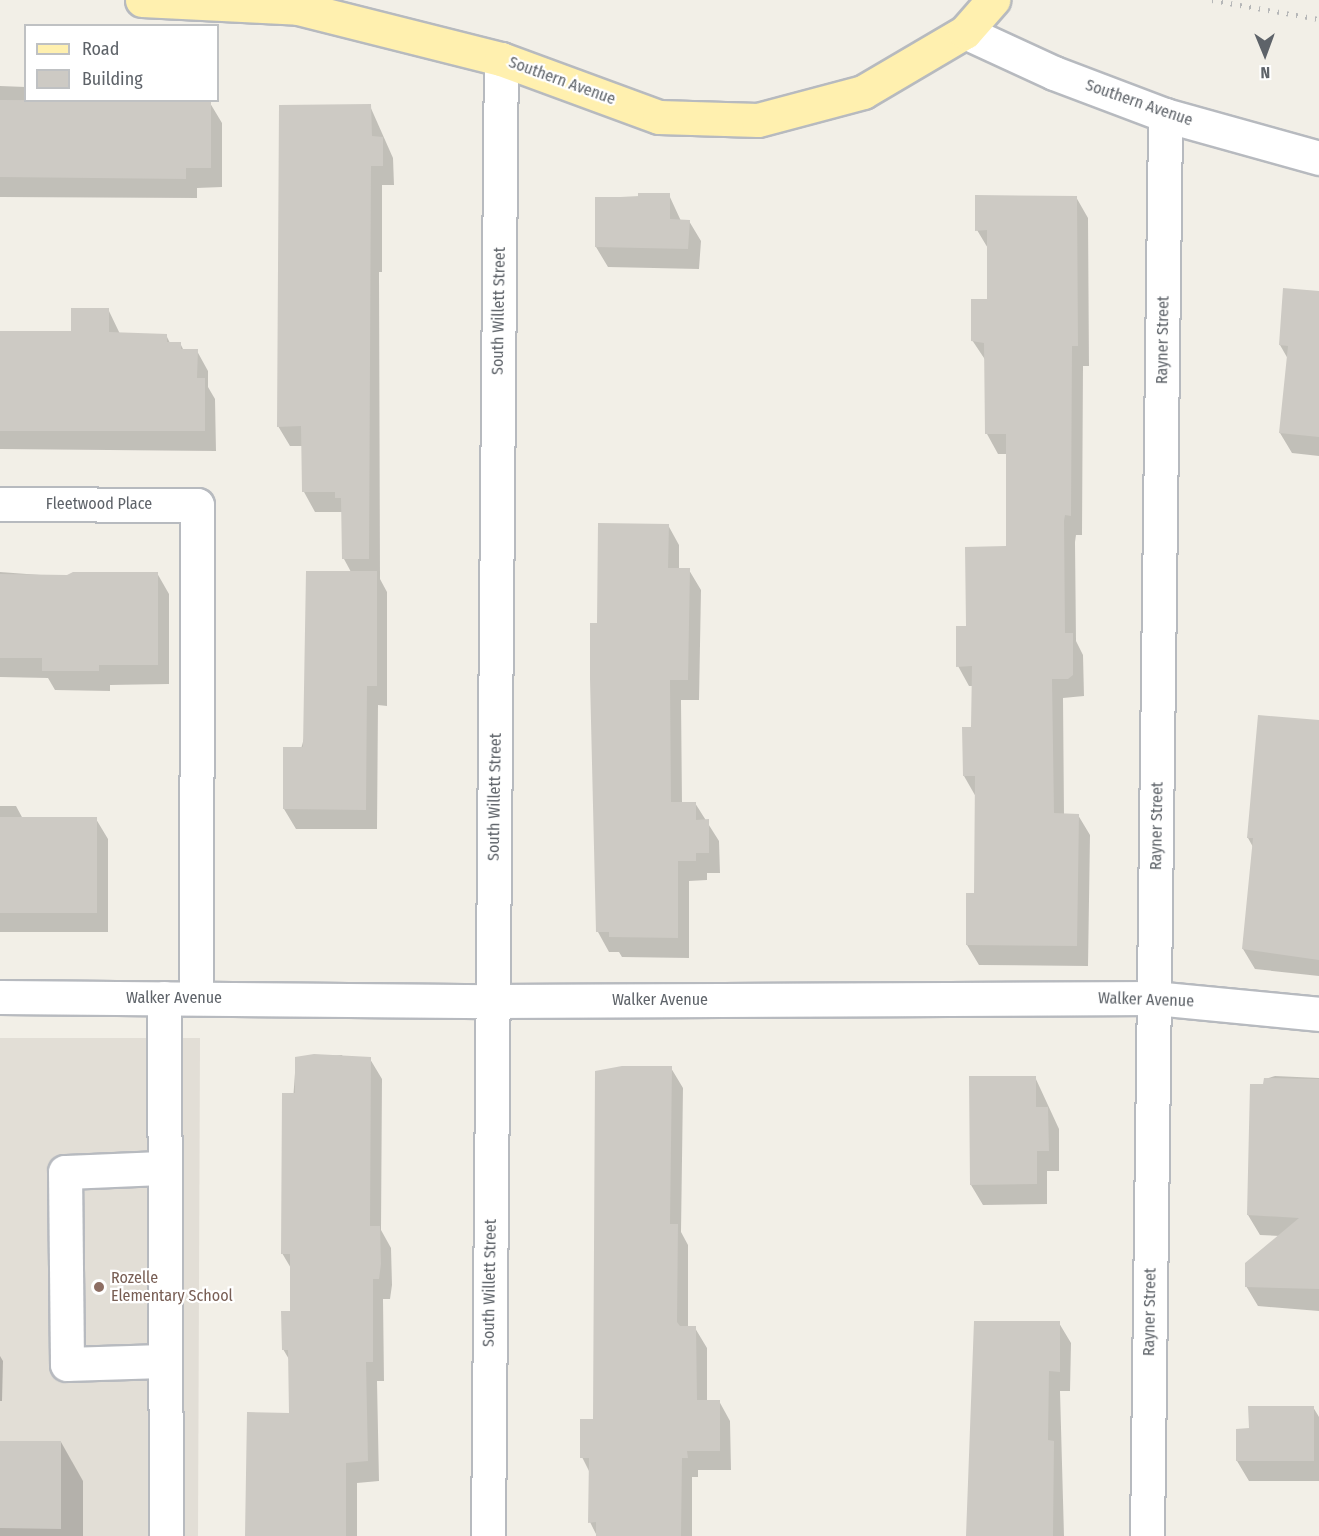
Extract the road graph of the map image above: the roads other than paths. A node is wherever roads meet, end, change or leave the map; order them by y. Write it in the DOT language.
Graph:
graph roads {
  1 [pos="142,0"];
  2 [pos="993,0"];
  3 [pos="965,32"];
  4 [pos="501,59"];
  5 [pos="1165,116"];
  6 [pos="1319,158"];
  7 [pos="0,504"];
  8 [pos="0,997"];
  9 [pos="164,998"];
  10 [pos="196,998"];
  11 [pos="1154,998"];
  12 [pos="493,1001"];
  13 [pos="1319,1014"];
  14 [pos="162,1168"];
  15 [pos="162,1361"];
  16 [pos="166,1536"];
  17 [pos="488,1536"];
  18 [pos="1147,1536"];
  1 -- 4 [label="main road, Southern Avenue"];
  2 -- 3 [label="main road, Southern Avenue"];
  3 -- 4 [label="main road, Southern Avenue"];
  3 -- 5 [label="street, Southern Avenue"];
  4 -- 12 [label="street, South Willett Street"];
  5 -- 6 [label="street, Southern Avenue"];
  5 -- 11 [label="street, Rayner Street"];
  7 -- 10 [label="street, Fleetwood Place"];
  8 -- 9 [label="street, Walker Avenue"];
  9 -- 10 [label="street, Walker Avenue"];
  9 -- 14 [label="street"];
  10 -- 12 [label="street, Walker Avenue"];
  11 -- 12 [label="street, Walker Avenue"];
  11 -- 13 [label="street, Walker Avenue"];
  11 -- 18 [label="street, Rayner Street"];
  12 -- 17 [label="street, South Willett Street"];
  14 -- 15 [label="street"];
  14 -- 15 [label="street"];
  15 -- 16 [label="street"];
}
